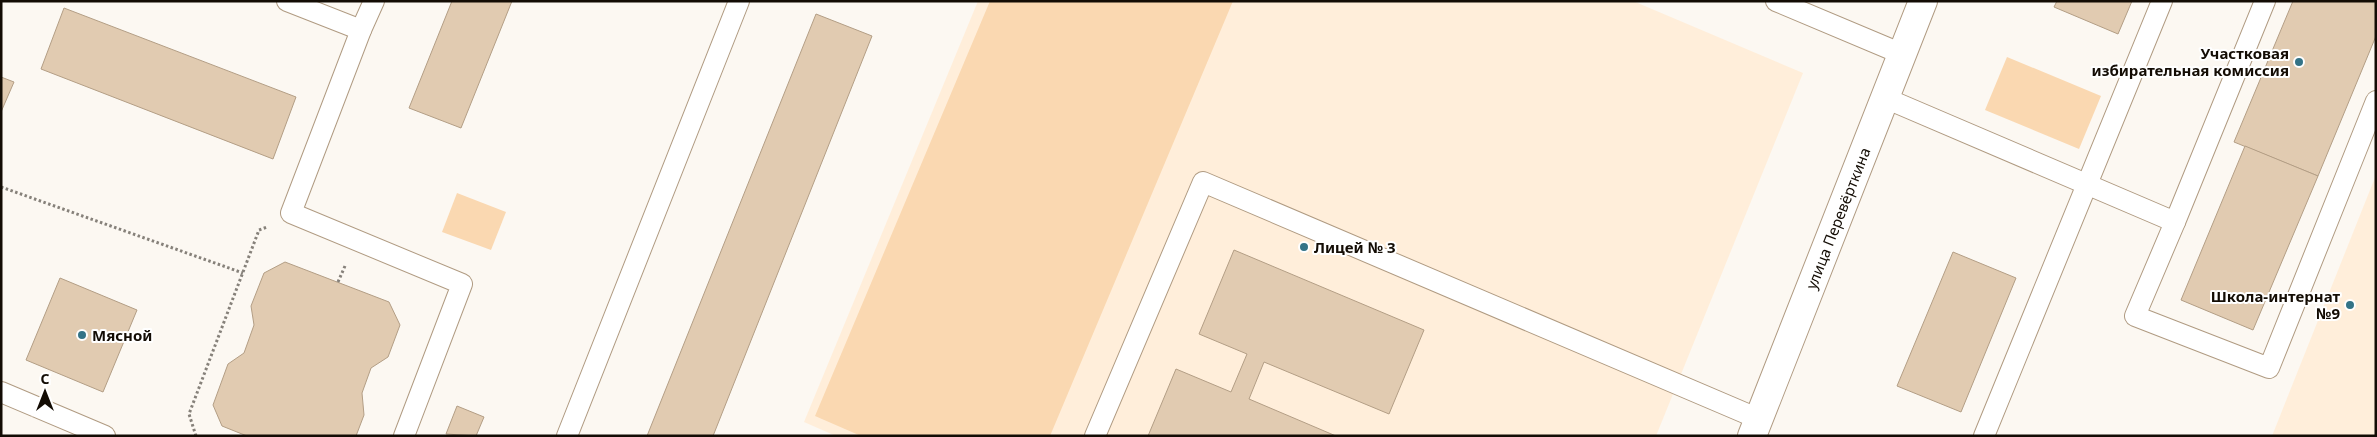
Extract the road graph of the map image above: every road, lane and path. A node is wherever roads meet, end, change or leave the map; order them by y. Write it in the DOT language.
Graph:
graph roads {
  1 [pos="287,1"];
  2 [pos="374,1"];
  3 [pos="739,1"];
  4 [pos="1776,1"];
  5 [pos="1923,1"];
  6 [pos="2162,1"];
  7 [pos="2265,1"];
  8 [pos="362,30"];
  9 [pos="1902,54"];
  10 [pos="1885,98"];
  11 [pos="2376,101"];
  12 [pos="2088,183"];
  13 [pos="1,187"];
  14 [pos="2175,222"];
  15 [pos="268,227"];
  16 [pos="242,273"];
  17 [pos="1,392"];
  18 [pos="1755,427"];
  19 [pos="105,436"];
  20 [pos="196,436"];
  21 [pos="404,436"];
  22 [pos="567,436"];
  23 [pos="1095,436"];
  24 [pos="1984,436"];
  1 -- 8 [label="lane"];
  2 -- 8 [label="lane"];
  3 -- 22 [label="lane"];
  4 -- 9 [label="lane"];
  5 -- 9 [label="street, улица Перевёрткина"];
  6 -- 12 [label="lane"];
  7 -- 14 [label="lane"];
  8 -- 21 [label="lane"];
  9 -- 10 [label="street, улица Перевёрткина"];
  10 -- 12 [label="lane"];
  10 -- 18 [label="street, улица Перевёрткина"];
  11 -- 14 [label="lane"];
  12 -- 14 [label="lane"];
  12 -- 24 [label="lane"];
  13 -- 16 [label="path"];
  15 -- 16 [label="path"];
  16 -- 20 [label="path"];
  17 -- 19 [label="lane"];
  18 -- 23 [label="lane"];
}
